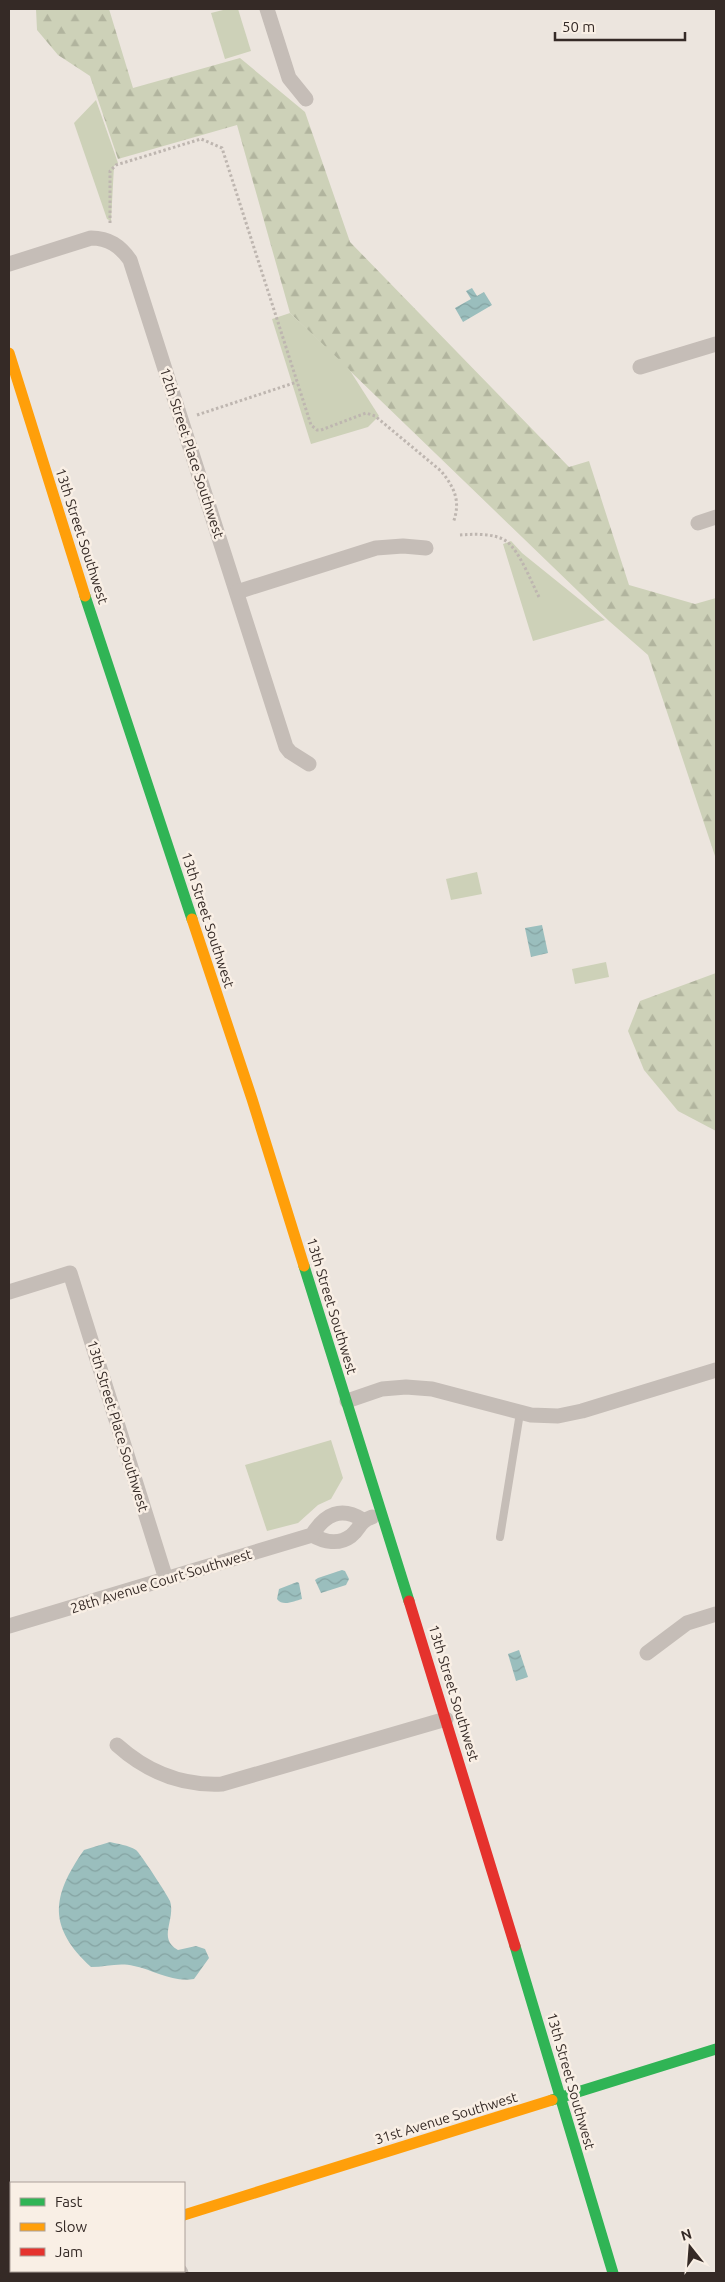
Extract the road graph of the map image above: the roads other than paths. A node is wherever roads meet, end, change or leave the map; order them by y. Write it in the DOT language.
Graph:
graph roads {
  1 [pos="267,9"];
  2 [pos="306,99"];
  3 [pos="9,264"];
  4 [pos="716,344"];
  5 [pos="9,353"];
  6 [pos="640,366"];
  7 [pos="716,518"];
  8 [pos="698,523"];
  9 [pos="426,548"];
  10 [pos="237,592"];
  11 [pos="309,764"];
  12 [pos="9,1292"];
  13 [pos="716,1370"];
  14 [pos="346,1401"];
  15 [pos="520,1413"];
  16 [pos="382,1514"];
  17 [pos="362,1520"];
  18 [pos="312,1535"];
  19 [pos="500,1537"];
  20 [pos="166,1579"];
  21 [pos="716,1614"];
  22 [pos="9,1626"];
  23 [pos="647,1653"];
  24 [pos="446,1719"];
  25 [pos="117,1745"];
  26 [pos="716,2049"];
  27 [pos="562,2097"];
  28 [pos="185,2215"];
  29 [pos="613,2273"];
  1 -- 2 [label="street"];
  3 -- 10 [label="street, 12th Street Place Southwest"];
  4 -- 6 [label="street"];
  5 -- 14 [label="street, 13th Street Southwest"];
  7 -- 8 [label="street"];
  9 -- 10 [label="street"];
  10 -- 11 [label="street, 12th Street Place Southwest"];
  12 -- 20 [label="street, 13th Street Place Southwest"];
  13 -- 15 [label="street"];
  14 -- 15 [label="street"];
  14 -- 16 [label="street, 13th Street Southwest"];
  15 -- 19 [label="lane"];
  16 -- 17 [label="street"];
  16 -- 24 [label="street, 13th Street Southwest"];
  17 -- 18 [label="street"];
  17 -- 18 [label="street"];
  18 -- 20 [label="street, 28th Avenue Court Southwest"];
  20 -- 22 [label="street, 28th Avenue Court Southwest"];
  21 -- 23 [label="street"];
  24 -- 25 [label="street"];
  24 -- 27 [label="street, 13th Street Southwest"];
  26 -- 27 [label="street, 31st Avenue Southwest"];
  27 -- 28 [label="street, 31st Avenue Southwest"];
  27 -- 29 [label="street, 13th Street Southwest"];
}
